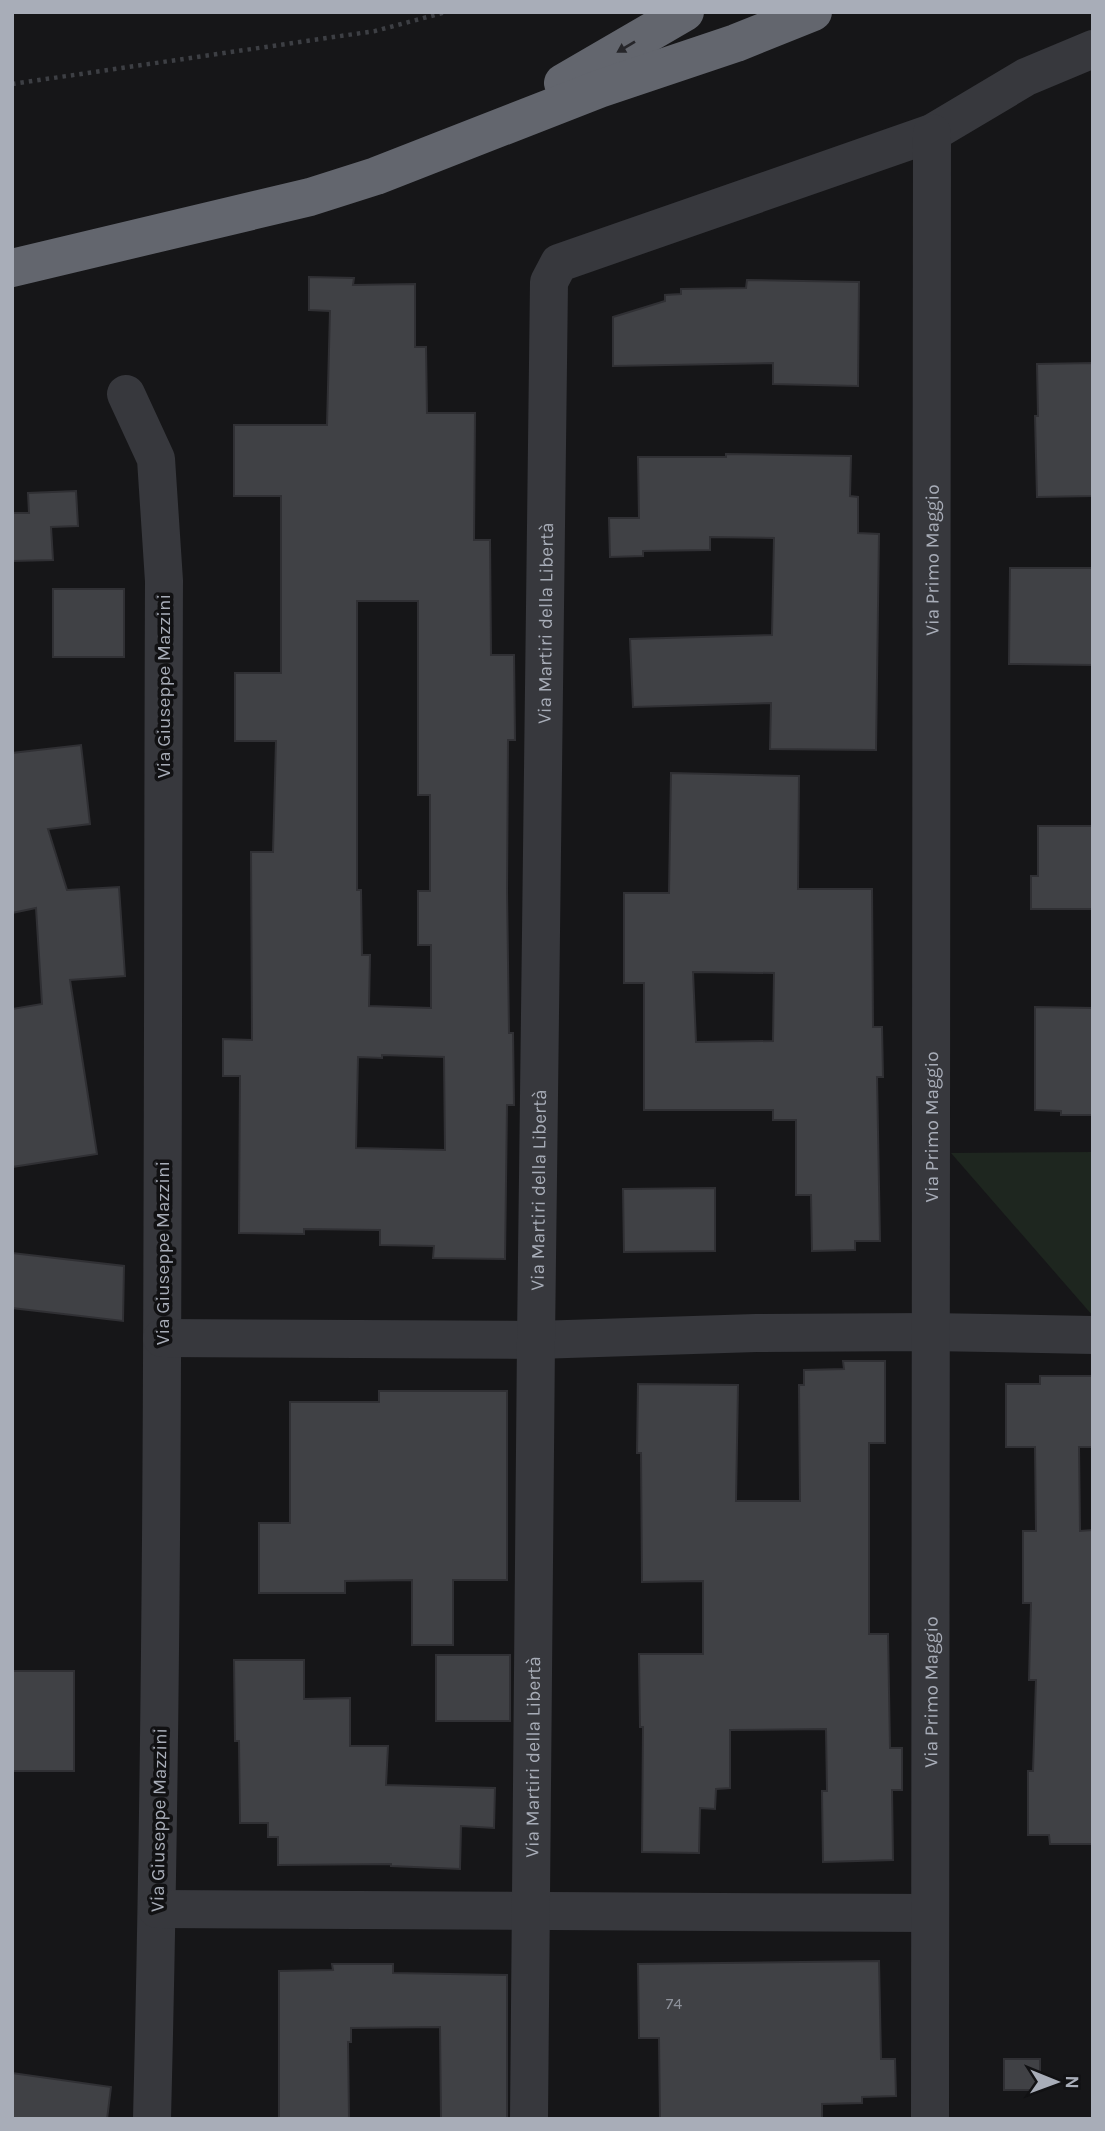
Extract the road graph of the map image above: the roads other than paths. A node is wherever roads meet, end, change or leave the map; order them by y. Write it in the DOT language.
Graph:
graph roads {
  1 [pos="685,12"];
  2 [pos="762,12"];
  3 [pos="813,12"];
  4 [pos="1093,49"];
  5 [pos="598,89"];
  6 [pos="932,133"];
  7 [pos="432,153"];
  8 [pos="12,268"];
  9 [pos="126,394"];
  10 [pos="930,1332"];
  11 [pos="1093,1335"];
  12 [pos="162,1338"];
  13 [pos="536,1340"];
  14 [pos="157,1909"];
  15 [pos="532,1911"];
  16 [pos="930,1913"];
  17 [pos="152,2119"];
  18 [pos="529,2119"];
  19 [pos="930,2119"];
  1 -- 7 [label="highway, one-way"];
  2 -- 5 [label="highway"];
  3 -- 5 [label="highway"];
  4 -- 6 [label="street"];
  5 -- 7 [label="highway"];
  6 -- 10 [label="street, Via Primo Maggio"];
  6 -- 13 [label="street, Via Martiri della Libertà"];
  7 -- 8 [label="highway"];
  9 -- 12 [label="street, Via Giuseppe Mazzini"];
  10 -- 11 [label="street"];
  10 -- 13 [label="street"];
  10 -- 16 [label="street, Via Primo Maggio"];
  12 -- 13 [label="street"];
  12 -- 14 [label="street, Via Giuseppe Mazzini"];
  13 -- 15 [label="street, Via Martiri della Libertà"];
  14 -- 15 [label="street"];
  14 -- 17 [label="street, Via Giuseppe Mazzini"];
  15 -- 16 [label="street"];
  15 -- 18 [label="street, Via Martiri della Libertà"];
  16 -- 19 [label="street, Via Primo Maggio"];
}
